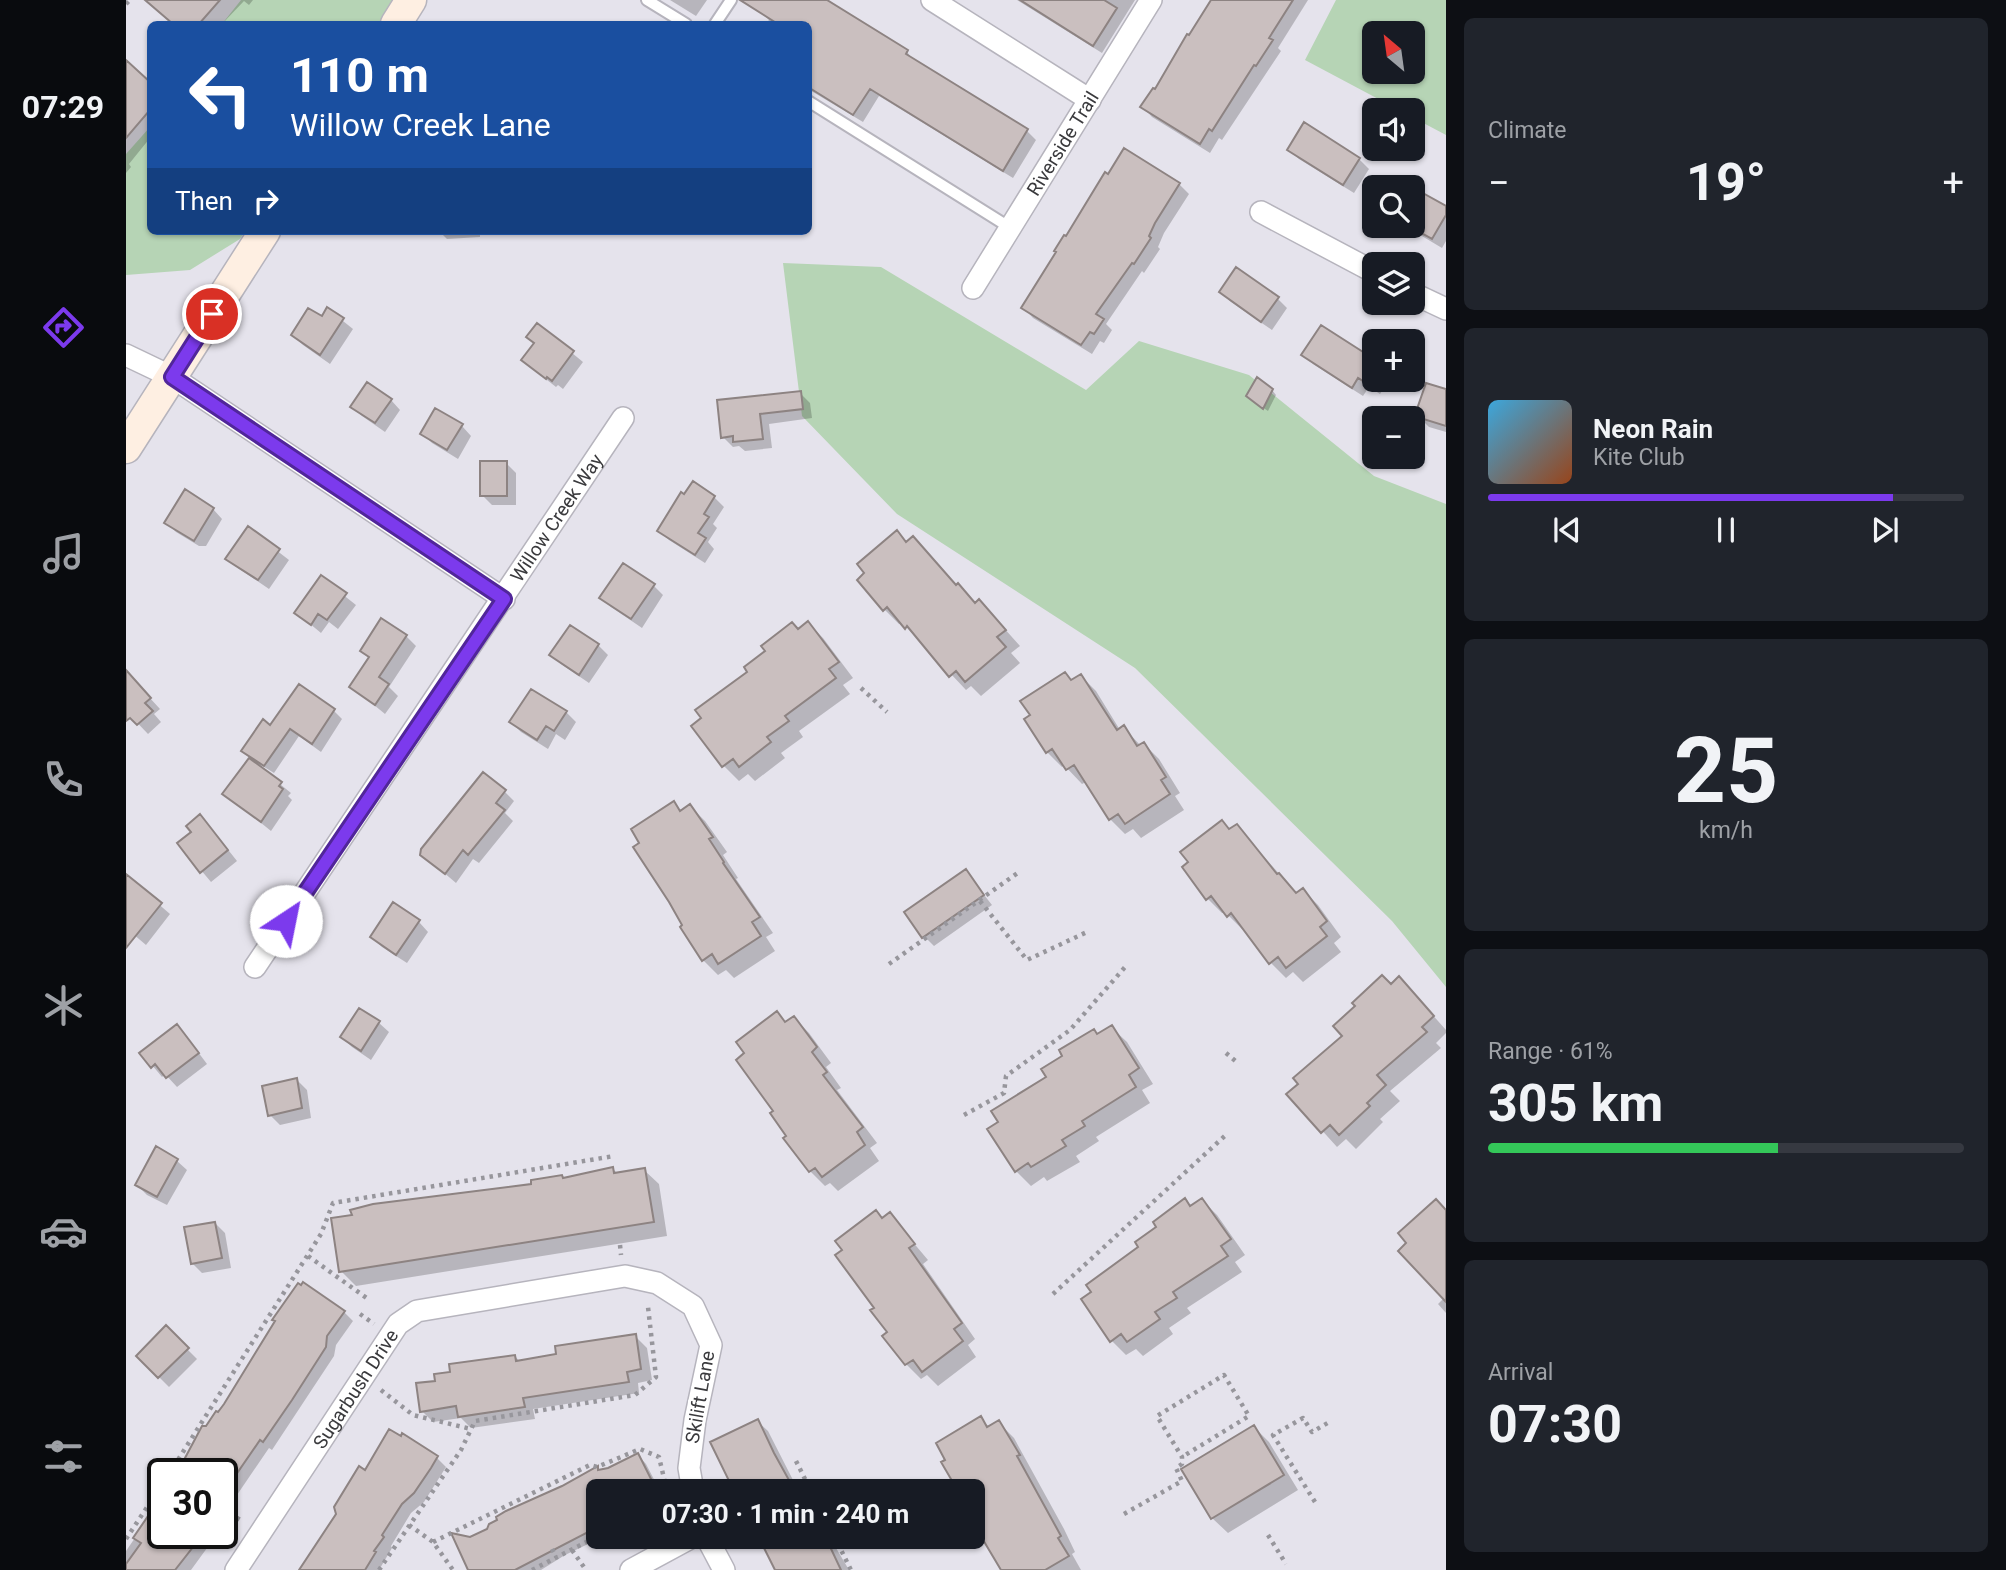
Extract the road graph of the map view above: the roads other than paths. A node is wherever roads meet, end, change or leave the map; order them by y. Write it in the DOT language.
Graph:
graph roads {
  1 [pos="411,0"];
  2 [pos="648,0"];
  3 [pos="731,0"];
  4 [pos="932,0"];
  5 [pos="1151,0"];
  6 [pos="398,21"];
  7 [pos="682,21"];
  8 [pos="717,21"];
  9 [pos="1090,100"];
  10 [pos="812,104"];
  11 [pos="1261,212"];
  12 [pos="1009,227"];
  13 [pos="262,235"];
  14 [pos="1362,266"];
  15 [pos="972,288"];
  16 [pos="1425,299"];
  17 [pos="1446,309"];
  18 [pos="126,355"];
  19 [pos="172,377"];
  20 [pos="623,418"];
  21 [pos="126,448"];
  22 [pos="504,599"];
  23 [pos="255,967"];
  24 [pos="657,1283"];
  25 [pos="691,1479"];
  26 [pos="670,1549"];
  27 [pos="713,1549"];
  28 [pos="236,1570"];
  29 [pos="631,1570"];
  30 [pos="724,1570"];
  1 -- 6 [label="street"];
  2 -- 7 [label="lane"];
  3 -- 8 [label="lane"];
  4 -- 9 [label="street"];
  5 -- 9 [label="street, Riverside Trail"];
  9 -- 12 [label="street, Riverside Trail"];
  10 -- 12 [label="lane"];
  11 -- 14 [label="street"];
  12 -- 15 [label="street, Riverside Trail"];
  13 -- 19 [label="street"];
  16 -- 17 [label="street"];
  18 -- 19 [label="street"];
  19 -- 21 [label="street"];
  19 -- 22 [label="street"];
  20 -- 22 [label="street, Willow Creek Way"];
  22 -- 23 [label="street, Willow Creek Way"];
  24 -- 25 [label="street, Skilift Lane"];
  24 -- 28 [label="street, Sugarbush Drive"];
  26 -- 29 [label="street"];
  27 -- 30 [label="street"];
}
